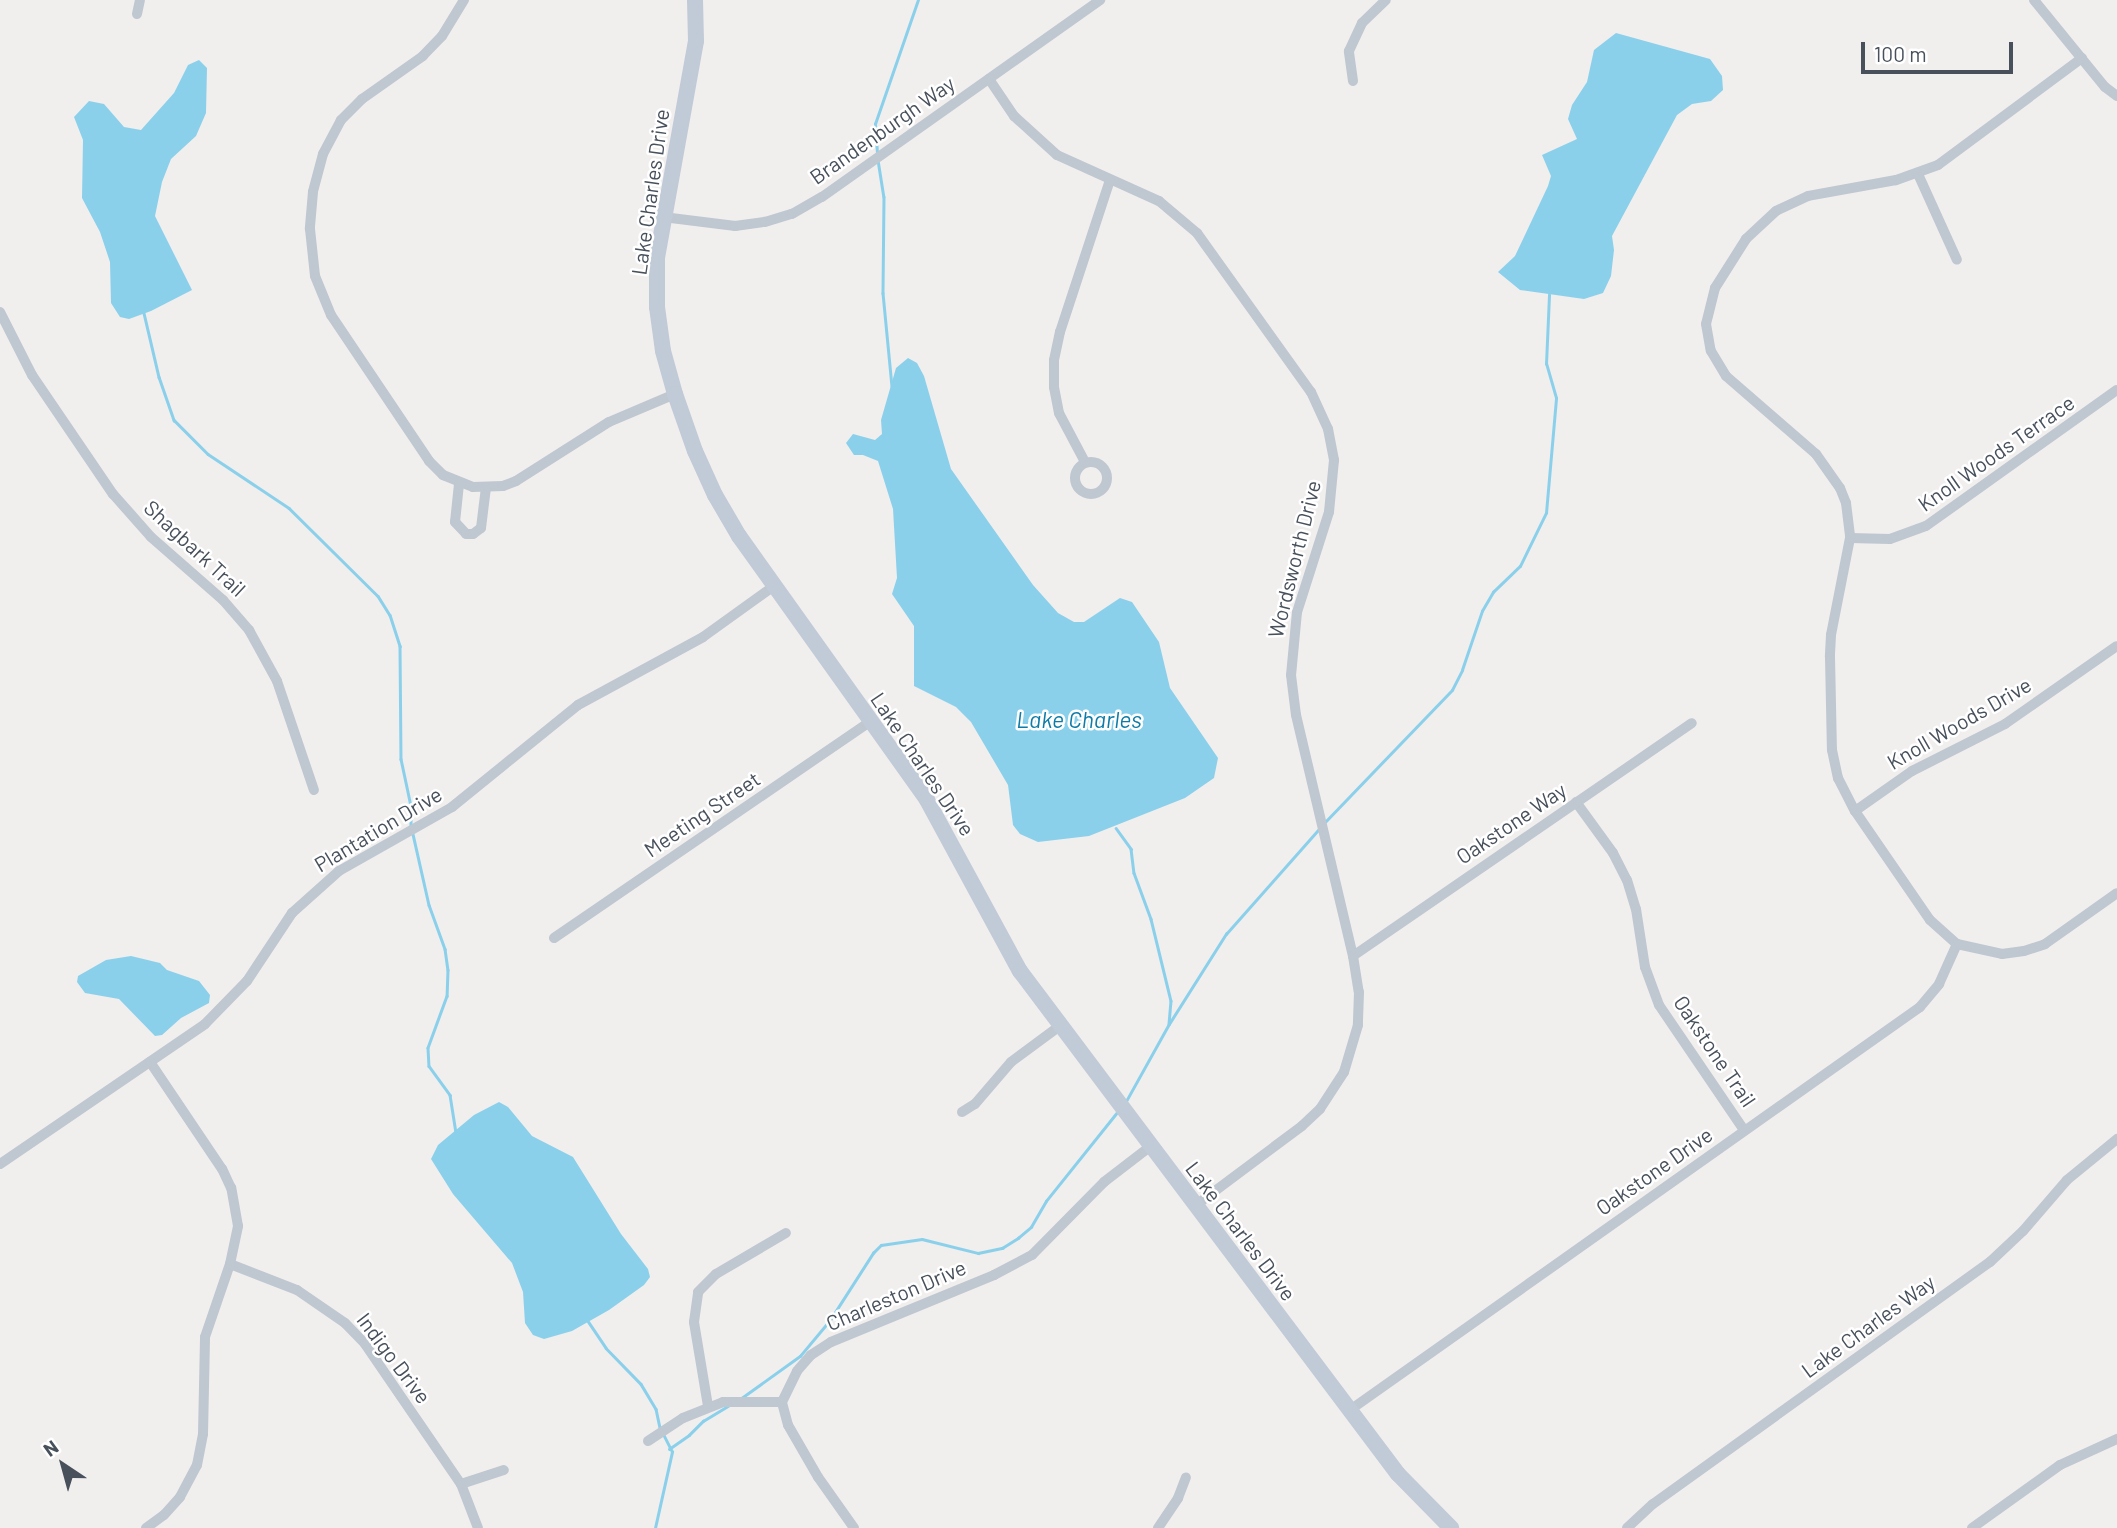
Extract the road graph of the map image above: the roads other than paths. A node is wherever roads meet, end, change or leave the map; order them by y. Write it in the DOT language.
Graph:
graph roads {
  1 [pos="140,0"];
  2 [pos="464,0"];
  3 [pos="695,0"];
  4 [pos="1100,0"];
  5 [pos="1385,0"];
  6 [pos="2034,0"];
  7 [pos="137,14"];
  8 [pos="2082,58"];
  9 [pos="989,79"];
  10 [pos="1353,81"];
  11 [pos="2117,96"];
  12 [pos="1918,174"];
  13 [pos="1110,180"];
  14 [pos="663,217"];
  15 [pos="1957,260"];
  16 [pos="0,312"];
  17 [pos="2117,390"];
  18 [pos="675,394"];
  19 [pos="1085,462"];
  20 [pos="459,484"];
  21 [pos="486,489"];
  22 [pos="1850,538"];
  23 [pos="774,586"];
  24 [pos="2117,646"];
  25 [pos="871,721"];
  26 [pos="1692,723"];
  27 [pos="314,790"];
  28 [pos="1576,803"];
  29 [pos="1855,811"];
  30 [pos="2117,893"];
  31 [pos="554,938"];
  32 [pos="1957,944"];
  33 [pos="1353,956"];
  34 [pos="1061,1025"];
  35 [pos="150,1062"];
  36 [pos="962,1112"];
  37 [pos="1744,1130"];
  38 [pos="2117,1139"];
  39 [pos="1151,1146"];
  40 [pos="0,1164"];
  41 [pos="1196,1205"];
  42 [pos="786,1233"];
  43 [pos="230,1264"];
  44 [pos="782,1402"];
  45 [pos="708,1406"];
  46 [pos="1350,1410"];
  47 [pos="2117,1439"];
  48 [pos="648,1441"];
  49 [pos="504,1470"];
  50 [pos="1186,1477"];
  51 [pos="461,1484"];
  52 [pos="146,1528"];
  53 [pos="478,1528"];
  54 [pos="854,1528"];
  55 [pos="1158,1528"];
  56 [pos="1451,1528"];
  57 [pos="1627,1528"];
  58 [pos="1972,1528"];
  1 -- 7 [label="street"];
  2 -- 20 [label="street"];
  3 -- 14 [label="street, Lake Charles Drive"];
  4 -- 9 [label="street, Brandenburgh Way"];
  5 -- 10 [label="street"];
  6 -- 8 [label="street"];
  8 -- 11 [label="street"];
  8 -- 12 [label="street"];
  9 -- 13 [label="street, Wordsworth Drive"];
  9 -- 14 [label="street, Brandenburgh Way"];
  12 -- 15 [label="street"];
  12 -- 22 [label="street"];
  13 -- 19 [label="street"];
  13 -- 33 [label="street, Wordsworth Drive"];
  14 -- 18 [label="street, Lake Charles Drive"];
  16 -- 27 [label="street, Shagbark Trail"];
  17 -- 22 [label="street, Knoll Woods Terrace"];
  18 -- 21 [label="street"];
  18 -- 23 [label="street, Lake Charles Drive"];
  20 -- 21 [label="street"];
  20 -- 21 [label="street"];
  22 -- 29 [label="street"];
  23 -- 25 [label="street, Lake Charles Drive"];
  23 -- 35 [label="street, Plantation Drive"];
  24 -- 29 [label="street, Knoll Woods Drive"];
  25 -- 31 [label="street, Meeting Street"];
  25 -- 34 [label="street, Lake Charles Drive"];
  26 -- 28 [label="street, Oakstone Way"];
  28 -- 33 [label="street, Oakstone Way"];
  28 -- 37 [label="street, Oakstone Trail"];
  29 -- 32 [label="street"];
  30 -- 32 [label="street"];
  32 -- 37 [label="street, Oakstone Drive"];
  33 -- 41 [label="street, Wordsworth Drive"];
  34 -- 36 [label="street"];
  34 -- 39 [label="street, Lake Charles Drive"];
  35 -- 40 [label="street, Plantation Drive"];
  35 -- 43 [label="street"];
  37 -- 46 [label="street, Oakstone Drive"];
  38 -- 57 [label="street, Lake Charles Way"];
  39 -- 41 [label="street, Lake Charles Drive"];
  39 -- 44 [label="street, Charleston Drive"];
  41 -- 46 [label="street, Lake Charles Drive"];
  42 -- 45 [label="street"];
  43 -- 51 [label="street, Indigo Drive"];
  43 -- 52 [label="street"];
  44 -- 45 [label="street"];
  44 -- 54 [label="street"];
  45 -- 48 [label="street"];
  46 -- 56 [label="street, Lake Charles Drive"];
  47 -- 58 [label="street"];
  49 -- 51 [label="street"];
  50 -- 55 [label="street"];
  51 -- 53 [label="street, Indigo Drive"];
}
